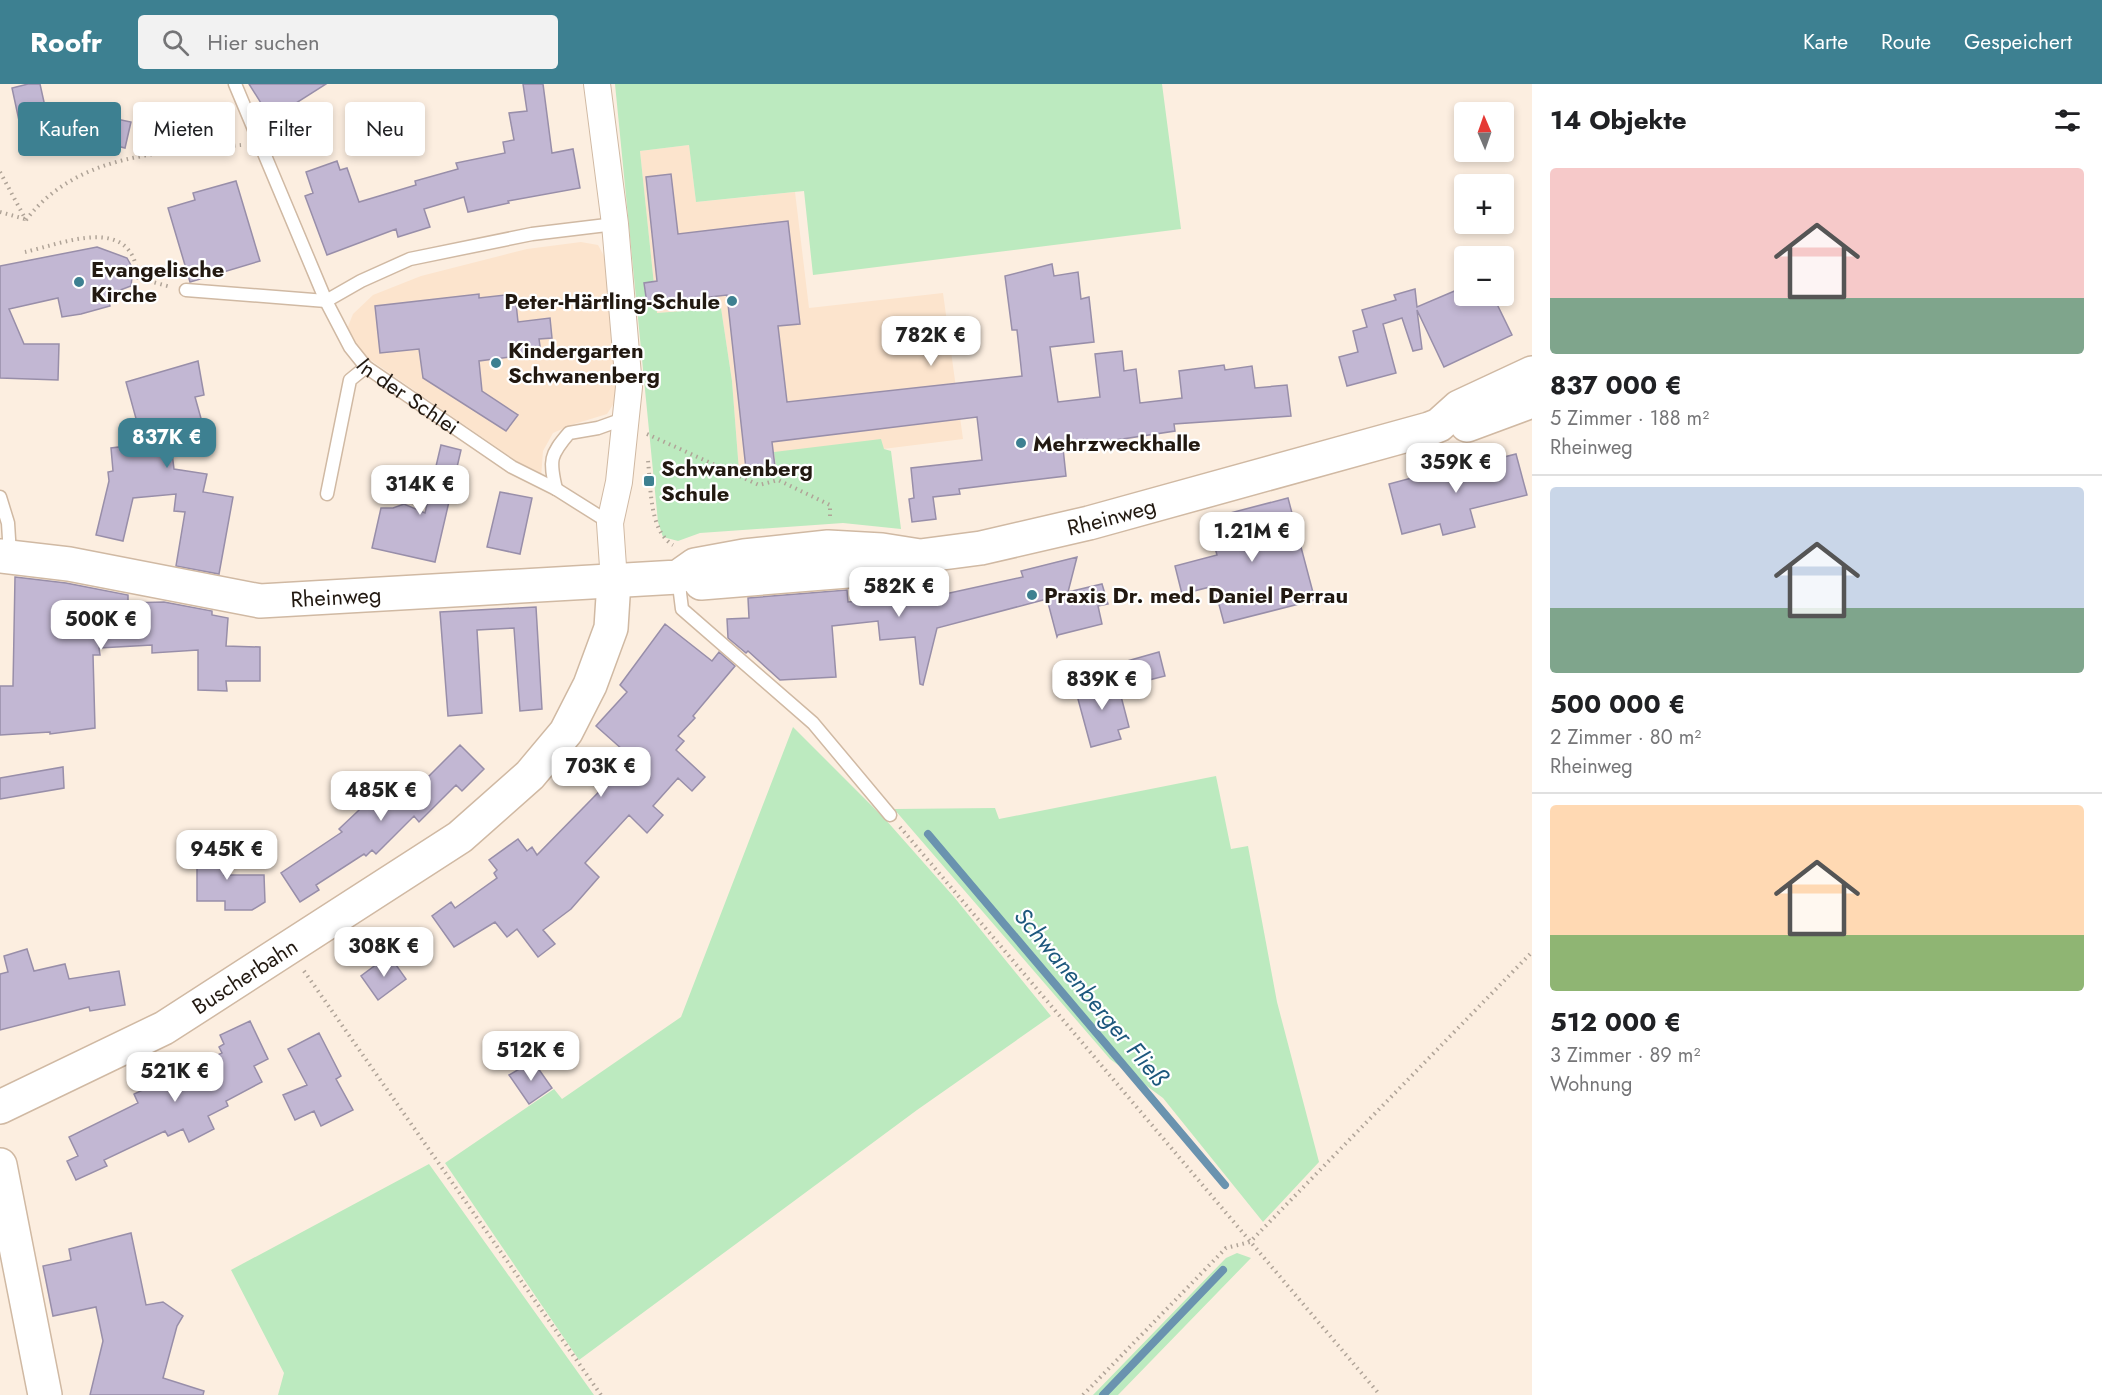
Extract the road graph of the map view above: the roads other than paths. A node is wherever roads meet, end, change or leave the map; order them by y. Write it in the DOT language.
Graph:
graph roads {
  1 [pos="235,84"];
  2 [pos="597,84"];
  3 [pos="615,224"];
  4 [pos="186,290"];
  5 [pos="326,301"];
  6 [pos="366,367"];
  7 [pos="1532,373"];
  8 [pos="1532,401"];
  9 [pos="636,421"];
  10 [pos="1439,425"];
  11 [pos="556,489"];
  12 [pos="327,494"];
  13 [pos="0,497"];
  14 [pos="610,522"];
  15 [pos="5,556"];
  16 [pos="676,562"];
  17 [pos="614,581"];
  18 [pos="890,815"];
  19 [pos="0,1107"];
  20 [pos="0,1165"];
  21 [pos="45,1395"];
  1 -- 5 [label="lane, In der Schlei"];
  2 -- 3 [label="street"];
  3 -- 5 [label="lane"];
  3 -- 9 [label="street"];
  4 -- 5 [label="lane"];
  5 -- 6 [label="lane, In der Schlei"];
  6 -- 11 [label="lane, In der Schlei"];
  6 -- 12 [label="lane"];
  7 -- 10 [label="main road, Rheinweg"];
  8 -- 10 [label="main road, Rheinweg"];
  9 -- 11 [label="lane"];
  9 -- 14 [label="street"];
  10 -- 16 [label="main road, Rheinweg"];
  11 -- 14 [label="lane, In der Schlei"];
  13 -- 15 [label="lane"];
  14 -- 17 [label="street"];
  15 -- 17 [label="main road, Rheinweg"];
  16 -- 17 [label="main road, Rheinweg"];
  16 -- 18 [label="lane"];
  17 -- 19 [label="main road, Buscherbahn"];
  20 -- 21 [label="main road"];
}
